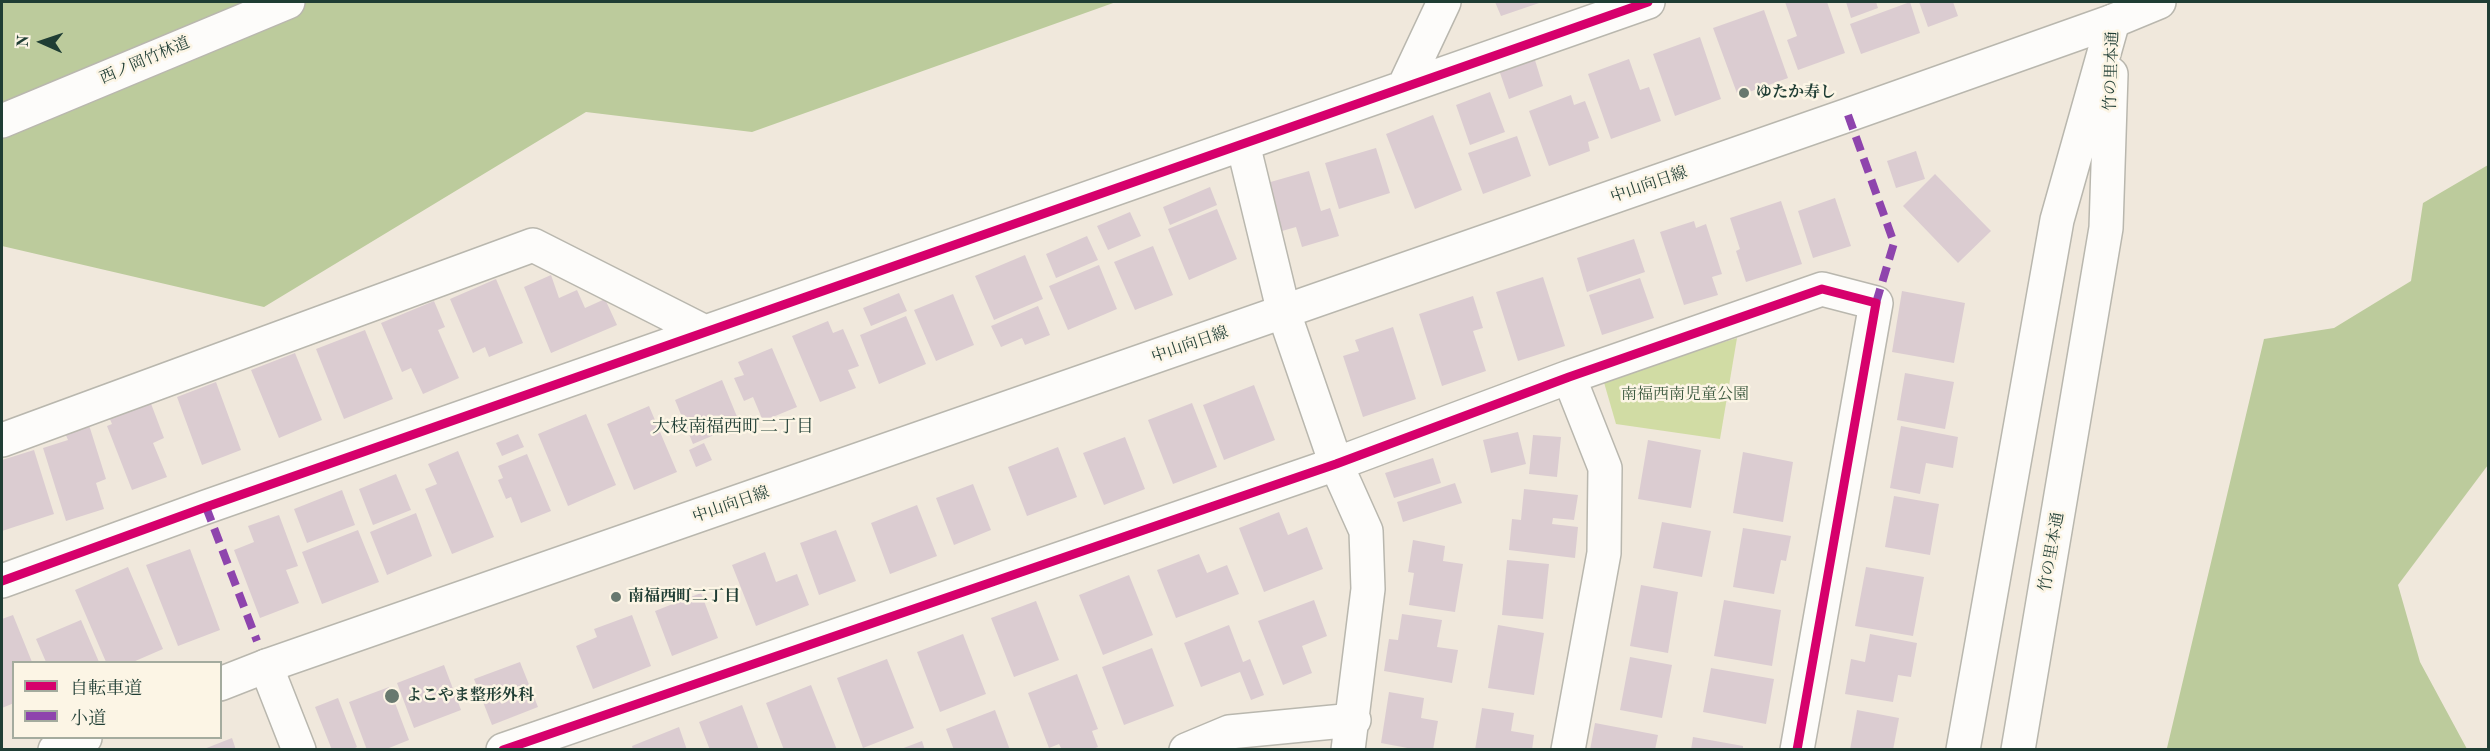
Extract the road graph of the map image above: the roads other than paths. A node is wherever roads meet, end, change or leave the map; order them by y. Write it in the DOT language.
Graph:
graph roads {
  1 [pos="288,2"];
  2 [pos="1444,2"];
  3 [pos="1648,2"];
  4 [pos="2159,2"];
  5 [pos="2114,11"];
  6 [pos="1404,87"];
  7 [pos="2,121"];
  8 [pos="1243,144"];
  9 [pos="1284,313"];
  10 [pos="705,332"];
  11 [pos="1569,377"];
  12 [pos="2,440"];
  13 [pos="1336,464"];
  14 [pos="2,581"];
  15 [pos="266,666"];
  16 [pos="222,683"];
  17 [pos="1351,735"];
  18 [pos="82,739"];
  19 [pos="55,750"];
  20 [pos="299,750"];
  21 [pos="503,750"];
  22 [pos="1186,750"];
  23 [pos="1568,750"];
  24 [pos="1797,750"];
  25 [pos="1963,750"];
  26 [pos="2018,750"];
  1 -- 7 [label="street, 西ノ岡竹林道"];
  2 -- 6 [label="street"];
  3 -- 6 [label="street"];
  4 -- 5 [label="street, 中山向日線"];
  5 -- 9 [label="street, 中山向日線"];
  5 -- 25 [label="street, 竹の里本通"];
  5 -- 26 [label="street, 竹の里本通"];
  6 -- 8 [label="street"];
  8 -- 9 [label="street"];
  8 -- 10 [label="street"];
  9 -- 13 [label="street"];
  9 -- 15 [label="street, 中山向日線"];
  10 -- 12 [label="street"];
  10 -- 14 [label="street"];
  11 -- 13 [label="street"];
  11 -- 23 [label="street"];
  11 -- 24 [label="street"];
  13 -- 17 [label="street"];
  13 -- 21 [label="street"];
  15 -- 16 [label="street, 中山向日線"];
  15 -- 20 [label="street"];
  17 -- 22 [label="street"];
  18 -- 19 [label="street"];
}
